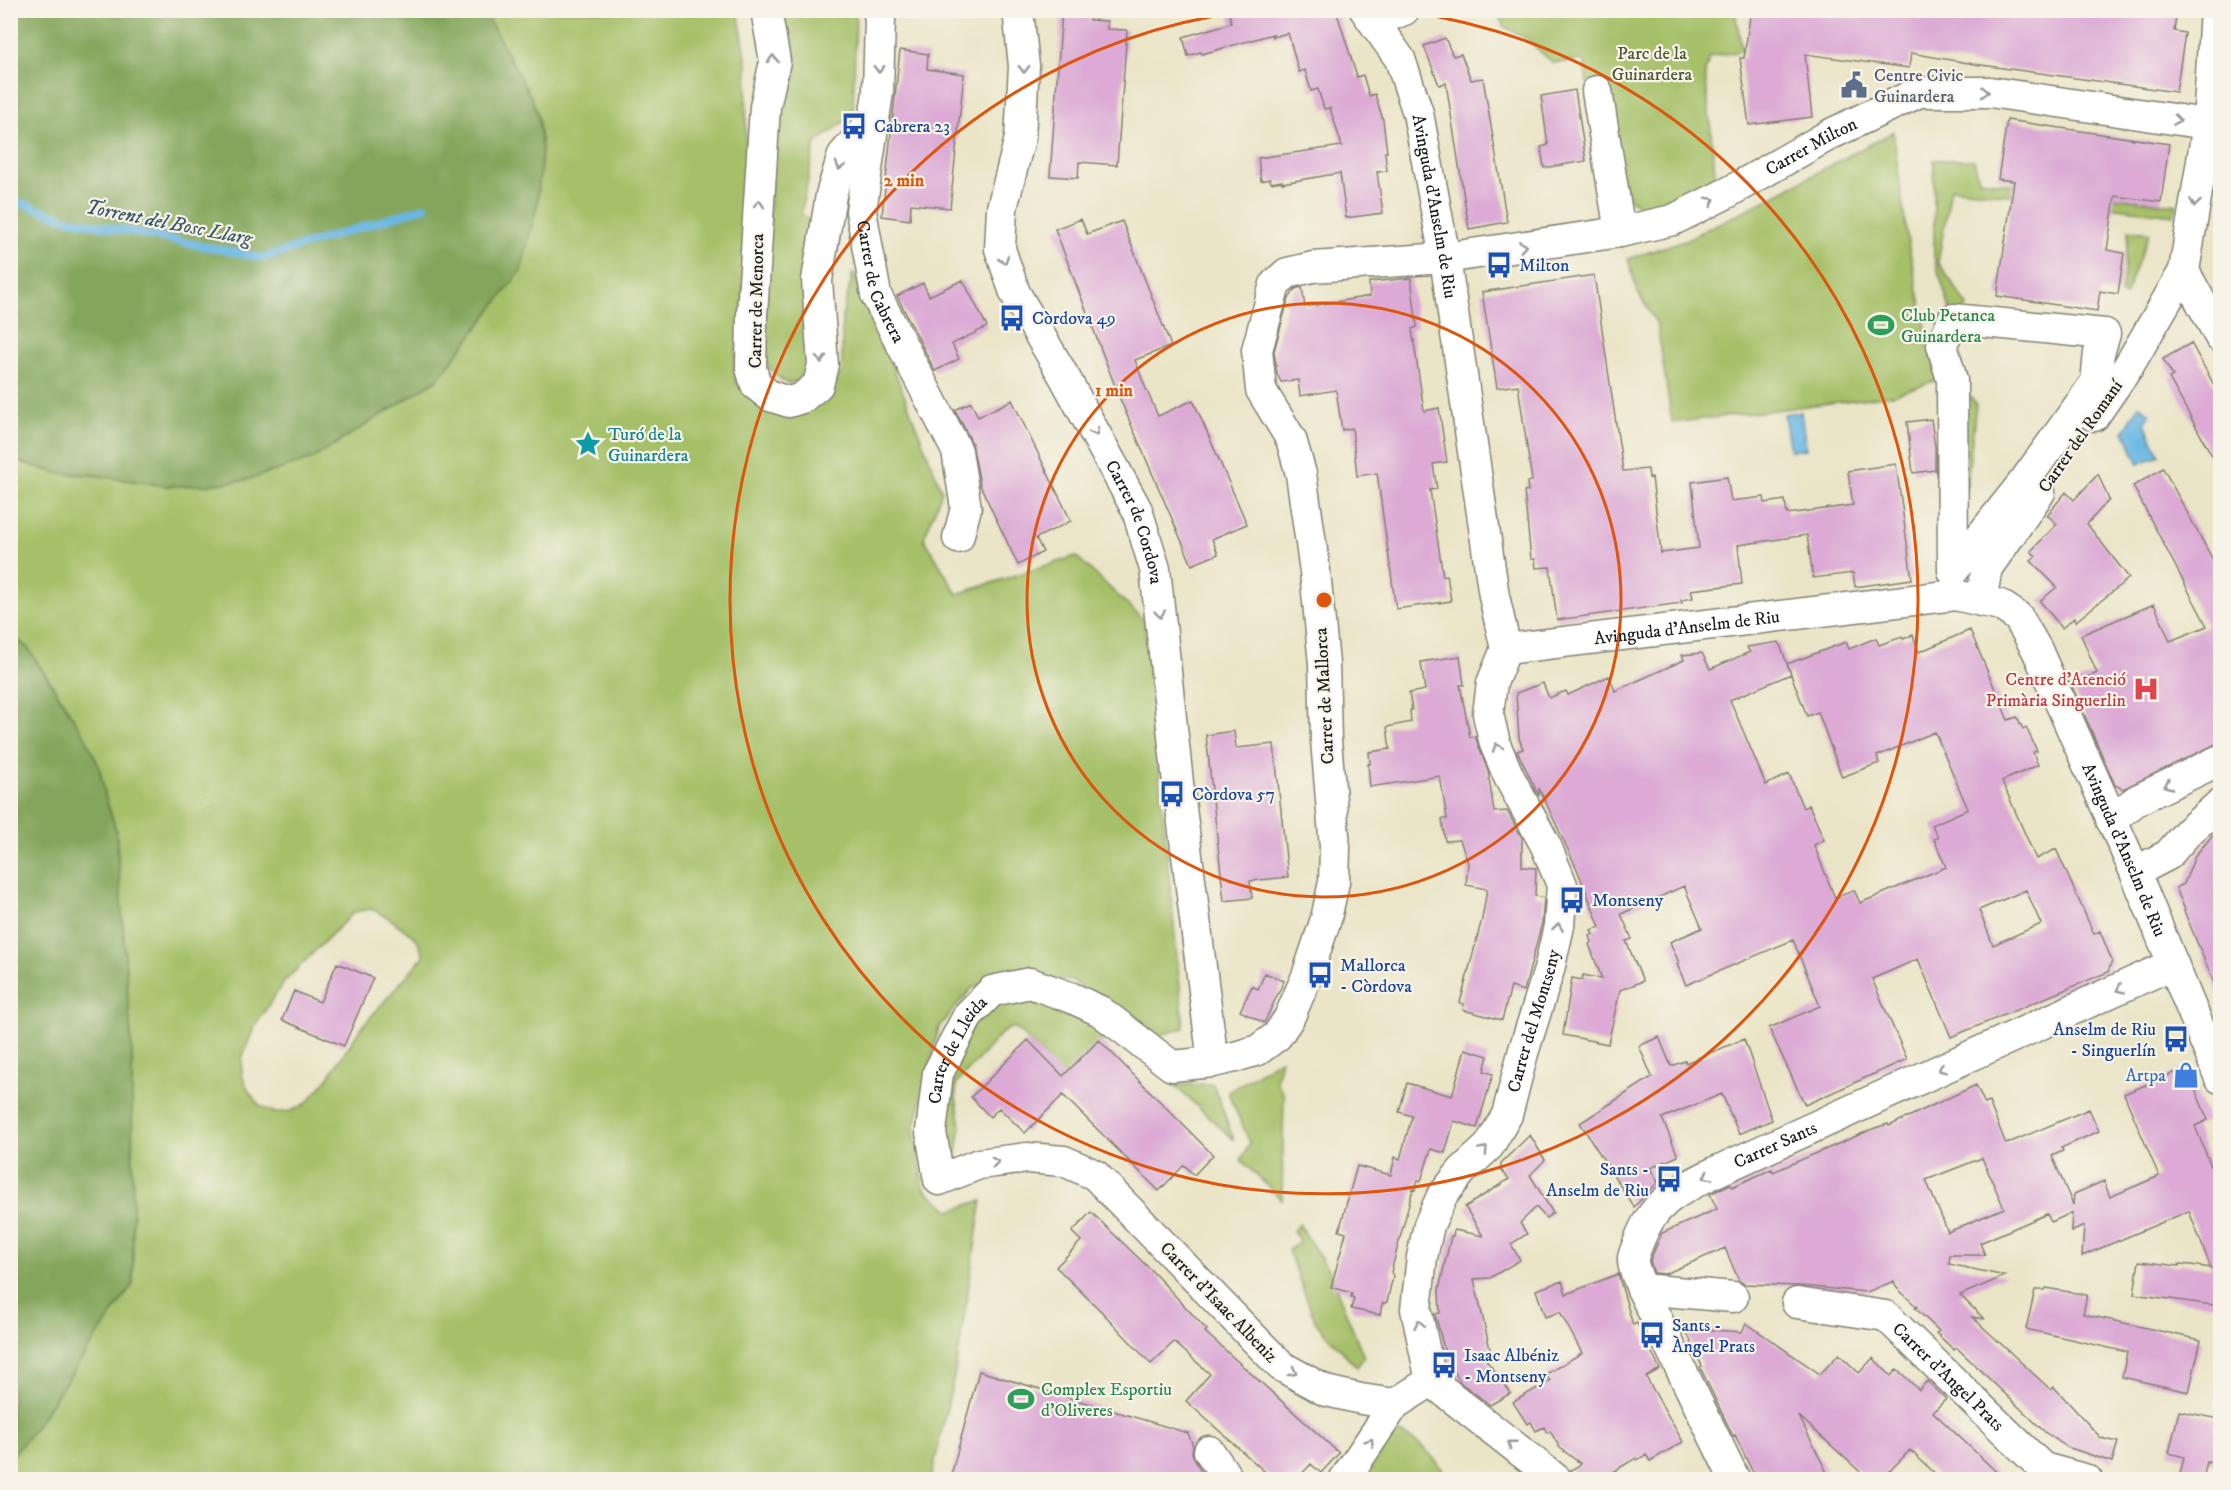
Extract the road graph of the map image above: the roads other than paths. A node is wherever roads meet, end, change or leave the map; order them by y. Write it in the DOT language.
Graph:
graph roads {
  1 [pos="766,10"];
  2 [pos="878,10"];
  3 [pos="1018,10"];
  4 [pos="1404,10"];
  5 [pos="2215,10"];
  6 [pos="1370,16"];
  7 [pos="1597,91"];
  8 [pos="874,119"];
  9 [pos="2214,125"];
  10 [pos="1620,232"];
  11 [pos="1445,258"];
  12 [pos="2184,271"];
  13 [pos="2220,337"];
  14 [pos="958,538"];
  15 [pos="1953,571"];
  16 [pos="1981,601"];
  17 [pos="1506,649"];
  18 [pos="2220,760"];
  19 [pos="2220,804"];
  20 [pos="2111,820"];
  21 [pos="2135,872"];
  22 [pos="2173,964"];
  23 [pos="1213,1062"];
  24 [pos="2220,1078"];
  25 [pos="939,1180"];
  26 [pos="1642,1289"];
  27 [pos="1734,1297"];
  28 [pos="1797,1303"];
  29 [pos="1431,1382"];
  30 [pos="1395,1404"];
  31 [pos="1209,1451"];
  32 [pos="2043,1474"];
  33 [pos="1229,1479"];
  34 [pos="1344,1479"];
  35 [pos="1557,1479"];
  36 [pos="1736,1479"];
  37 [pos="2087,1479"];
  8 -- 1 [label="street, Carrer de Menorca, one-way"];
  2 -- 8 [label="street, Carrer de Cabrera, one-way"];
  3 -- 23 [label="street, Carrer de Cordova, one-way"];
  4 -- 6 [label="street"];
  5 -- 9 [label="street"];
  6 -- 11 [label="street, Avinguda d'Anselm de Riu"];
  7 -- 10 [label="street"];
  8 -- 14 [label="street, Carrer de Cabrera"];
  10 -- 9 [label="street, Carrer Milton, one-way"];
  9 -- 12 [label="street, one-way"];
  11 -- 10 [label="street, Carrer Milton, one-way"];
  11 -- 17 [label="street, Avinguda d'Anselm de Riu"];
  11 -- 23 [label="street, Carrer de Mallorca"];
  12 -- 13 [label="street"];
  12 -- 16 [label="street, Carrer del Romaní"];
  15 -- 15 [label="street"];
  16 -- 17 [label="street, Avinguda d'Anselm de Riu"];
  16 -- 20 [label="street, Avinguda d'Anselm de Riu"];
  29 -- 17 [label="street, Carrer del Montseny, one-way"];
  18 -- 20 [label="street, one-way"];
  19 -- 21 [label="street"];
  20 -- 21 [label="street, Avinguda d'Anselm de Riu"];
  21 -- 22 [label="street, Avinguda d'Anselm de Riu"];
  22 -- 24 [label="street, Avinguda d'Anselm de Riu"];
  22 -- 26 [label="street, Carrer Sants, one-way"];
  23 -- 25 [label="street, Carrer de Lleida"];
  25 -- 30 [label="street, Carrer d'Isaac Albeniz, one-way"];
  26 -- 27 [label="street"];
  26 -- 36 [label="street, Carrer Sants"];
  28 -- 32 [label="street, Carrer d'Angel Prats"];
  29 -- 30 [label="street"];
  35 -- 29 [label="street, one-way"];
  34 -- 30 [label="street, one-way"];
  31 -- 33 [label="street"];
  32 -- 37 [label="street, Carrer d'Angel Prats"];
}
